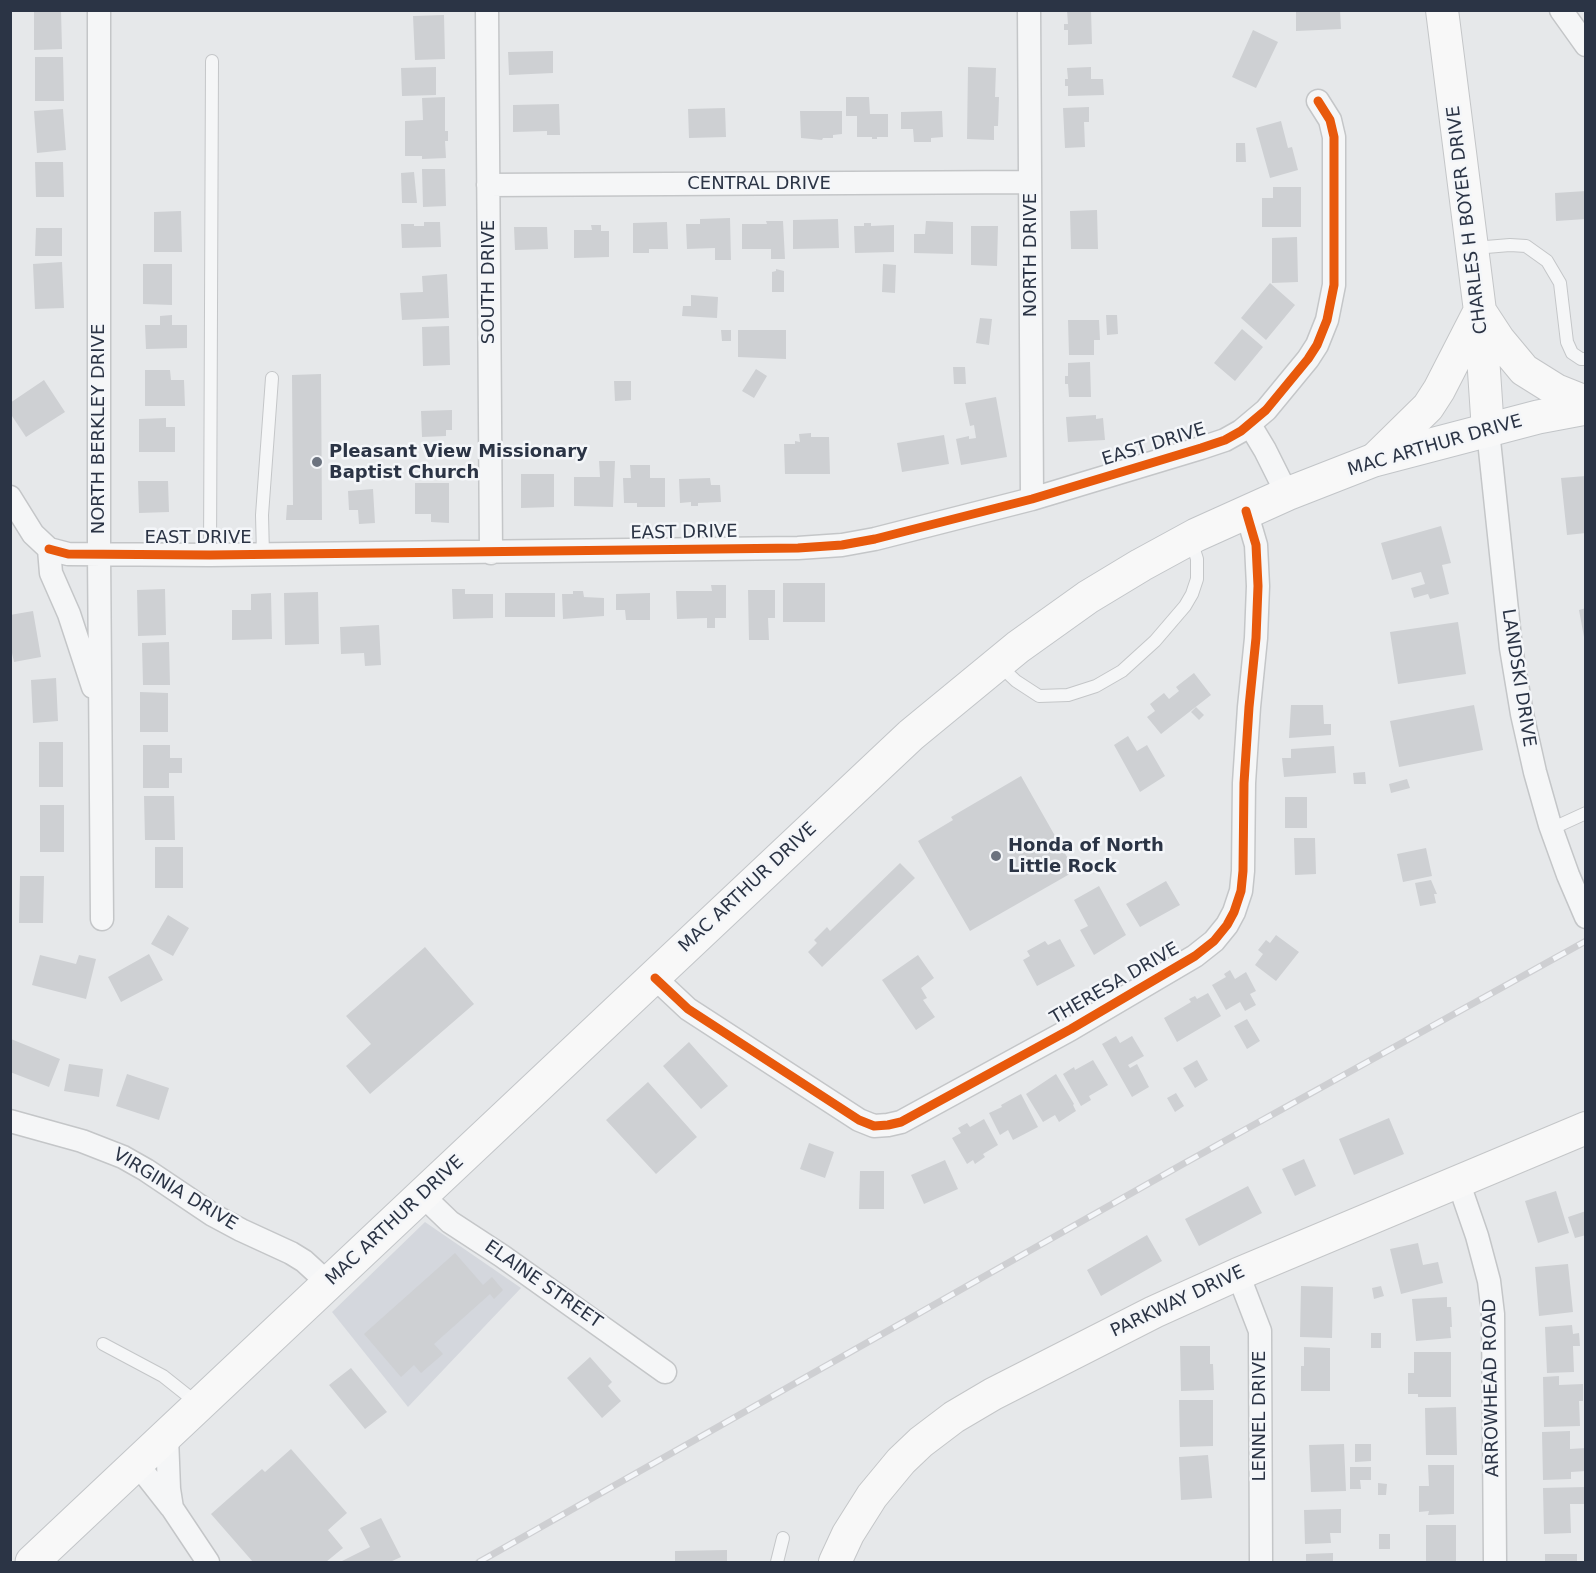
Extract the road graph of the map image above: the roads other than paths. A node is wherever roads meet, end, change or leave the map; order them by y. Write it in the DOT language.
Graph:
graph roads {
  1 [pos="99,10"];
  2 [pos="487,10"];
  3 [pos="1029,10"];
  4 [pos="1442,10"];
  5 [pos="1561,10"];
  6 [pos="1586,45"];
  7 [pos="212,61"];
  8 [pos="1318,101"];
  9 [pos="1030,182"];
  10 [pos="488,185"];
  11 [pos="1472,248"];
  12 [pos="1480,311"];
  13 [pos="1586,359"];
  14 [pos="272,378"];
  15 [pos="1586,402"];
  16 [pos="1586,408"];
  17 [pos="1250,425"];
  18 [pos="1488,431"];
  19 [pos="1374,460"];
  20 [pos="1287,494"];
  21 [pos="10,497"];
  22 [pos="1032,499"];
  23 [pos="1246,512"];
  24 [pos="1190,538"];
  25 [pos="49,549"];
  26 [pos="99,553"];
  27 [pos="491,553"];
  28 [pos="210,555"];
  29 [pos="263,555"];
  30 [pos="997,663"];
  31 [pos="101,719"];
  32 [pos="1586,813"];
  33 [pos="1551,829"];
  34 [pos="1586,917"];
  35 [pos="102,919"];
  36 [pos="655,978"];
  37 [pos="10,1121"];
  38 [pos="1586,1128"];
  39 [pos="1458,1181"];
  40 [pos="423,1196"];
  41 [pos="1238,1274"];
  42 [pos="328,1283"];
  43 [pos="103,1344"];
  44 [pos="665,1372"];
  45 [pos="200,1406"];
  46 [pos="167,1437"];
  47 [pos="138,1465"];
  48 [pos="172,1508"];
  49 [pos="783,1538"];
  50 [pos="32,1563"];
  51 [pos="208,1563"];
  52 [pos="777,1563"];
  53 [pos="835,1563"];
  54 [pos="1261,1563"];
  55 [pos="1495,1563"];
  1 -- 26 [label="street, NORTH BERKLEY DRIVE"];
  2 -- 10 [label="street, SOUTH DRIVE"];
  3 -- 9 [label="street, NORTH DRIVE"];
  4 -- 11 [label="street, CHARLES H BOYER DRIVE"];
  5 -- 6 [label="street"];
  7 -- 28 [label="lane"];
  8 -- 17 [label="street, EAST DRIVE"];
  9 -- 10 [label="street, CENTRAL DRIVE"];
  9 -- 22 [label="street, NORTH DRIVE"];
  10 -- 27 [label="street, SOUTH DRIVE"];
  11 -- 12 [label="street, CHARLES H BOYER DRIVE"];
  11 -- 13 [label="lane"];
  12 -- 15 [label="street"];
  12 -- 18 [label="street, CHARLES H BOYER DRIVE"];
  12 -- 19 [label="street"];
  14 -- 29 [label="lane"];
  16 -- 18 [label="main road, MAC ARTHUR DRIVE"];
  17 -- 20 [label="street"];
  17 -- 22 [label="street, EAST DRIVE"];
  18 -- 19 [label="main road, MAC ARTHUR DRIVE"];
  18 -- 33 [label="street, LANDSKI DRIVE"];
  19 -- 20 [label="main road, MAC ARTHUR DRIVE"];
  20 -- 23 [label="main road, MAC ARTHUR DRIVE"];
  21 -- 25 [label="street"];
  22 -- 27 [label="street, EAST DRIVE"];
  23 -- 24 [label="main road, MAC ARTHUR DRIVE"];
  23 -- 36 [label="street, THERESA DRIVE"];
  24 -- 30 [label="main road, MAC ARTHUR DRIVE"];
  24 -- 30 [label="lane"];
  25 -- 26 [label="street, EAST DRIVE"];
  25 -- 31 [label="street"];
  26 -- 28 [label="street, EAST DRIVE"];
  26 -- 31 [label="street, NORTH BERKLEY DRIVE"];
  27 -- 29 [label="street, EAST DRIVE"];
  28 -- 29 [label="street, EAST DRIVE"];
  30 -- 36 [label="main road, MAC ARTHUR DRIVE"];
  31 -- 35 [label="street, NORTH BERKLEY DRIVE"];
  32 -- 33 [label="lane"];
  33 -- 34 [label="street, LANDSKI DRIVE"];
  36 -- 40 [label="main road, MAC ARTHUR DRIVE"];
  37 -- 42 [label="street, VIRGINIA DRIVE"];
  38 -- 39 [label="street, PARKWAY DRIVE"];
  39 -- 41 [label="street, PARKWAY DRIVE"];
  39 -- 55 [label="street, ARROWHEAD ROAD"];
  40 -- 42 [label="main road, MAC ARTHUR DRIVE"];
  40 -- 44 [label="street, ELAINE STREET"];
  41 -- 53 [label="street, PARKWAY DRIVE"];
  41 -- 54 [label="street, LENNEL DRIVE"];
  42 -- 45 [label="main road, MAC ARTHUR DRIVE"];
  43 -- 45 [label="lane"];
  45 -- 46 [label="main road, MAC ARTHUR DRIVE"];
  46 -- 47 [label="main road, MAC ARTHUR DRIVE"];
  46 -- 48 [label="street"];
  47 -- 48 [label="street"];
  47 -- 50 [label="main road, MAC ARTHUR DRIVE"];
  48 -- 51 [label="street"];
  49 -- 52 [label="lane"];
}
